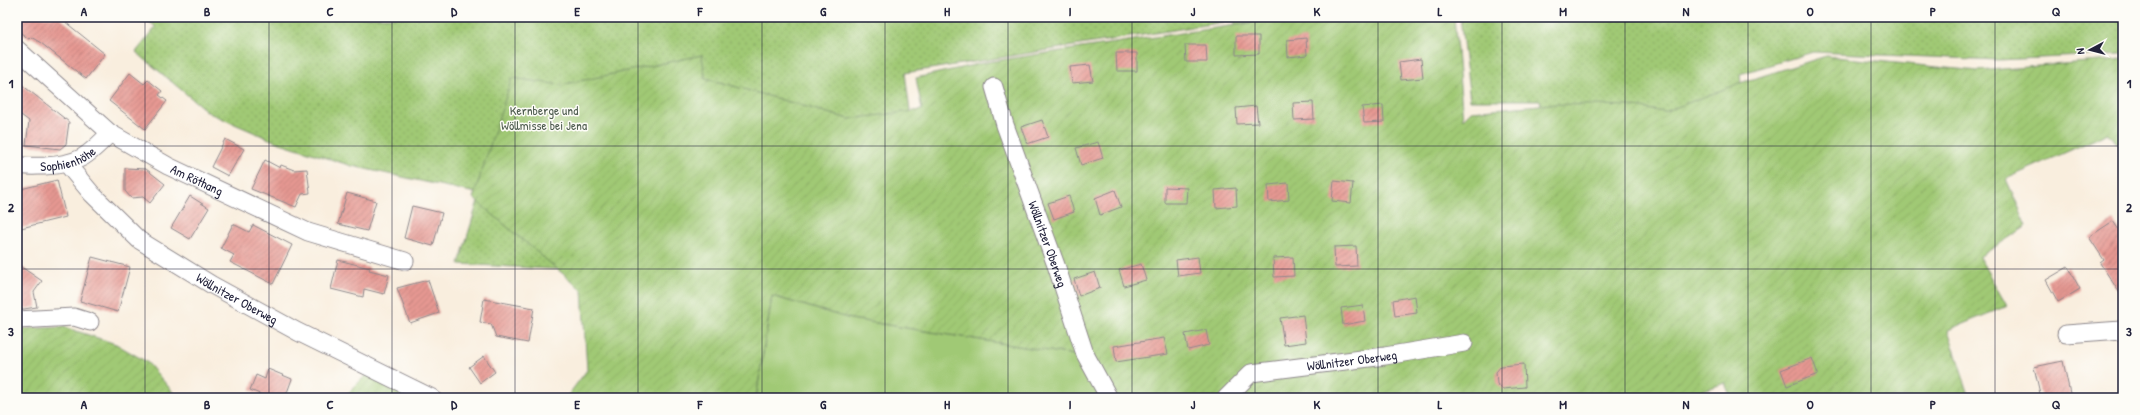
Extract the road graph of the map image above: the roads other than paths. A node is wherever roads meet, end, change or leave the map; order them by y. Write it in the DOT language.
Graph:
graph roads {
  1 [pos="17,49"];
  2 [pos="994,87"];
  3 [pos="110,133"];
  4 [pos="67,164"];
  5 [pos="17,165"];
  6 [pos="405,261"];
  7 [pos="17,320"];
  8 [pos="90,322"];
  9 [pos="2066,334"];
  10 [pos="2123,334"];
  11 [pos="1464,343"];
  12 [pos="432,398"];
  13 [pos="1109,398"];
  14 [pos="1226,398"];
  1 -- 3 [label="street, Am Röthang"];
  2 -- 13 [label="street, Wöllnitzer Oberweg"];
  3 -- 4 [label="street, Sophienhöhe"];
  3 -- 6 [label="street, Am Röthang"];
  4 -- 5 [label="street, Sophienhöhe"];
  4 -- 12 [label="street, Wöllnitzer Oberweg"];
  7 -- 8 [label="street"];
  9 -- 10 [label="street"];
  11 -- 14 [label="street, Wöllnitzer Oberweg"];
}
